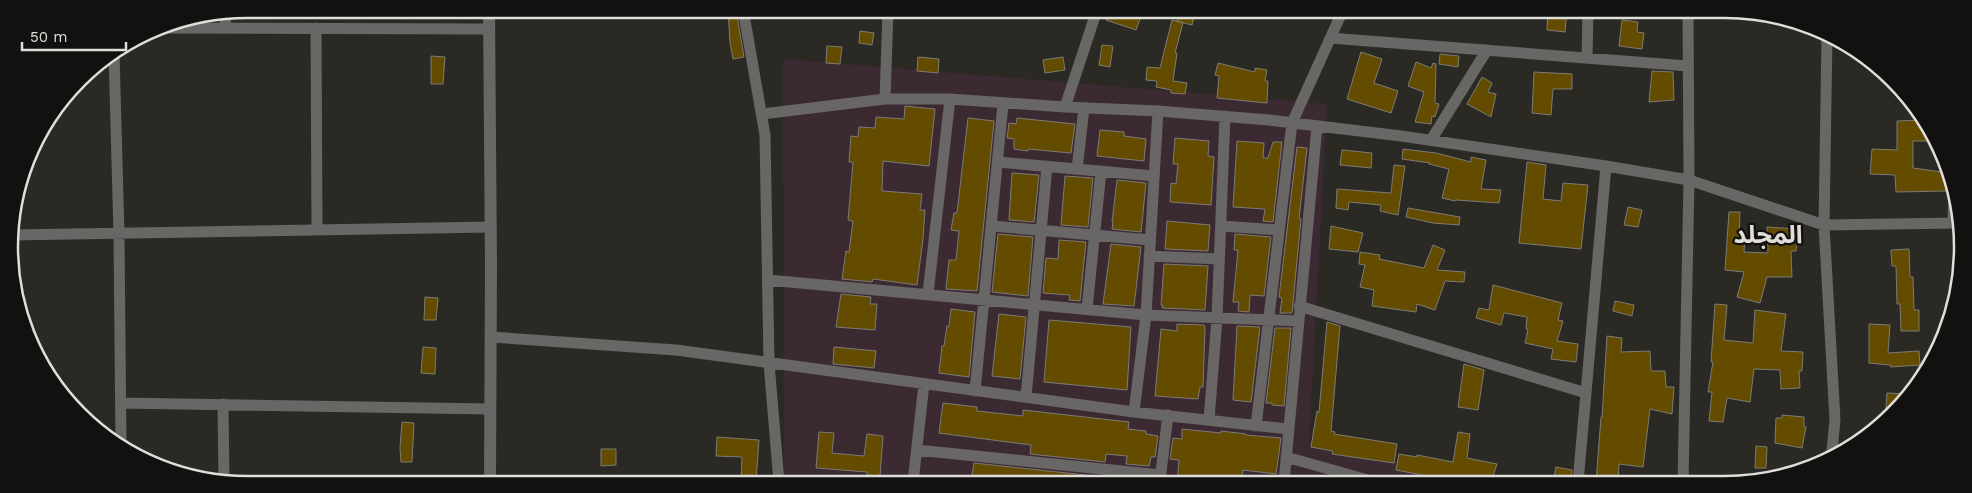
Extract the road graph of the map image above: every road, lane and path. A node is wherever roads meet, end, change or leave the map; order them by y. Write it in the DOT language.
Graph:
graph roads {
  1 [pos="226,18"];
  2 [pos="489,18"];
  3 [pos="746,18"];
  4 [pos="888,18"];
  5 [pos="1094,18"];
  6 [pos="1339,18"];
  7 [pos="1588,18"];
  8 [pos="1688,18"];
  9 [pos="179,28"];
  10 [pos="226,28"];
  11 [pos="316,28"];
  12 [pos="489,29"];
  13 [pos="1330,38"];
  14 [pos="1827,41"];
  15 [pos="1487,50"];
  16 [pos="1587,58"];
  17 [pos="114,60"];
  18 [pos="1688,66"];
  19 [pos="885,99"];
  20 [pos="950,99"];
  21 [pos="1004,104"];
  22 [pos="1066,107"];
  23 [pos="1084,108"];
  24 [pos="1158,110"];
  25 [pos="762,114"];
  26 [pos="1225,116"];
  27 [pos="1292,123"];
  28 [pos="1316,126"];
  29 [pos="1431,140"];
  30 [pos="998,162"];
  31 [pos="1047,166"];
  32 [pos="1606,166"];
  33 [pos="1077,169"];
  34 [pos="1101,171"];
  35 [pos="1154,176"];
  36 [pos="1689,180"];
  37 [pos="1953,223"];
  38 [pos="1824,225"];
  39 [pos="992,226"];
  40 [pos="1221,226"];
  41 [pos="491,228"];
  42 [pos="317,230"];
  43 [pos="1042,230"];
  44 [pos="1279,230"];
  45 [pos="119,234"];
  46 [pos="18,235"];
  47 [pos="1095,235"];
  48 [pos="1150,240"];
  49 [pos="1149,256"];
  50 [pos="1219,259"];
  51 [pos="768,280"];
  52 [pos="928,294"];
  53 [pos="984,300"];
  54 [pos="1034,304"];
  55 [pos="1299,306"];
  56 [pos="1087,309"];
  57 [pos="1146,315"];
  58 [pos="1217,318"];
  59 [pos="1269,320"];
  60 [pos="1299,321"];
  61 [pos="491,337"];
  62 [pos="769,363"];
  63 [pos="924,384"];
  64 [pos="975,391"];
  65 [pos="1586,393"];
  66 [pos="1026,398"];
  67 [pos="121,402"];
  68 [pos="223,404"];
  69 [pos="490,409"];
  70 [pos="1134,412"];
  71 [pos="1168,415"];
  72 [pos="1209,420"];
  73 [pos="1256,426"];
  74 [pos="1288,429"];
  75 [pos="121,438"];
  76 [pos="1832,449"];
  77 [pos="916,450"];
  78 [pos="1286,457"];
  79 [pos="224,474"];
  80 [pos="490,476"];
  81 [pos="778,476"];
  82 [pos="914,476"];
  83 [pos="1144,476"];
  84 [pos="1161,476"];
  85 [pos="1284,476"];
  86 [pos="1354,476"];
  87 [pos="1579,476"];
  88 [pos="1684,476"];
  1 -- 10 [label="street"];
  2 -- 12 [label="street"];
  3 -- 25 [label="street"];
  4 -- 19 [label="street"];
  5 -- 22 [label="street"];
  6 -- 13 [label="street"];
  7 -- 16 [label="street"];
  8 -- 18 [label="street"];
  9 -- 10 [label="street"];
  10 -- 11 [label="street"];
  11 -- 12 [label="street"];
  11 -- 42 [label="street"];
  12 -- 41 [label="street"];
  13 -- 15 [label="street"];
  13 -- 27 [label="street"];
  14 -- 38 [label="street"];
  15 -- 16 [label="street"];
  15 -- 29 [label="street"];
  16 -- 18 [label="street"];
  17 -- 45 [label="street"];
  18 -- 36 [label="street"];
  19 -- 20 [label="street"];
  19 -- 25 [label="street"];
  20 -- 21 [label="street"];
  20 -- 52 [label="street"];
  21 -- 22 [label="street"];
  21 -- 30 [label="street"];
  22 -- 23 [label="street"];
  23 -- 24 [label="street"];
  23 -- 33 [label="street"];
  24 -- 26 [label="street"];
  24 -- 35 [label="street"];
  25 -- 51 [label="street"];
  26 -- 27 [label="street"];
  26 -- 40 [label="street"];
  27 -- 28 [label="street"];
  27 -- 44 [label="street"];
  28 -- 29 [label="street"];
  28 -- 55 [label="street"];
  29 -- 32 [label="street"];
  30 -- 31 [label="street"];
  30 -- 39 [label="street"];
  31 -- 33 [label="street"];
  31 -- 43 [label="street"];
  32 -- 36 [label="street"];
  32 -- 65 [label="street"];
  33 -- 34 [label="street"];
  34 -- 35 [label="street"];
  34 -- 47 [label="street"];
  35 -- 48 [label="street"];
  36 -- 38 [label="street"];
  36 -- 88 [label="street"];
  37 -- 38 [label="street"];
  38 -- 76 [label="street"];
  39 -- 43 [label="street"];
  39 -- 53 [label="street"];
  40 -- 44 [label="street"];
  40 -- 50 [label="street"];
  41 -- 42 [label="street"];
  41 -- 61 [label="street"];
  42 -- 45 [label="street"];
  43 -- 47 [label="street"];
  43 -- 54 [label="street"];
  44 -- 59 [label="street"];
  45 -- 46 [label="street"];
  45 -- 67 [label="street"];
  47 -- 48 [label="street"];
  47 -- 56 [label="street"];
  48 -- 49 [label="street"];
  49 -- 50 [label="street"];
  49 -- 57 [label="street"];
  50 -- 58 [label="street"];
  51 -- 52 [label="street"];
  51 -- 62 [label="street"];
  52 -- 53 [label="street"];
  53 -- 54 [label="street"];
  53 -- 64 [label="street"];
  54 -- 56 [label="street"];
  54 -- 66 [label="street"];
  55 -- 60 [label="street"];
  55 -- 65 [label="street"];
  56 -- 57 [label="street"];
  57 -- 58 [label="street"];
  57 -- 70 [label="street"];
  58 -- 59 [label="street"];
  58 -- 72 [label="street"];
  59 -- 60 [label="street"];
  59 -- 73 [label="street"];
  60 -- 74 [label="street"];
  61 -- 62 [label="street"];
  61 -- 69 [label="street"];
  62 -- 63 [label="street"];
  62 -- 81 [label="street"];
  63 -- 64 [label="street"];
  63 -- 77 [label="street"];
  64 -- 66 [label="street"];
  65 -- 87 [label="street"];
  66 -- 70 [label="street"];
  67 -- 68 [label="street"];
  67 -- 75 [label="street"];
  68 -- 69 [label="street"];
  68 -- 79 [label="street"];
  69 -- 80 [label="street"];
  70 -- 71 [label="street"];
  71 -- 72 [label="street"];
  71 -- 84 [label="street"];
  72 -- 73 [label="street"];
  73 -- 74 [label="street"];
  74 -- 78 [label="street"];
  77 -- 82 [label="street"];
  77 -- 83 [label="street"];
  78 -- 85 [label="street"];
  78 -- 86 [label="street"];
}
